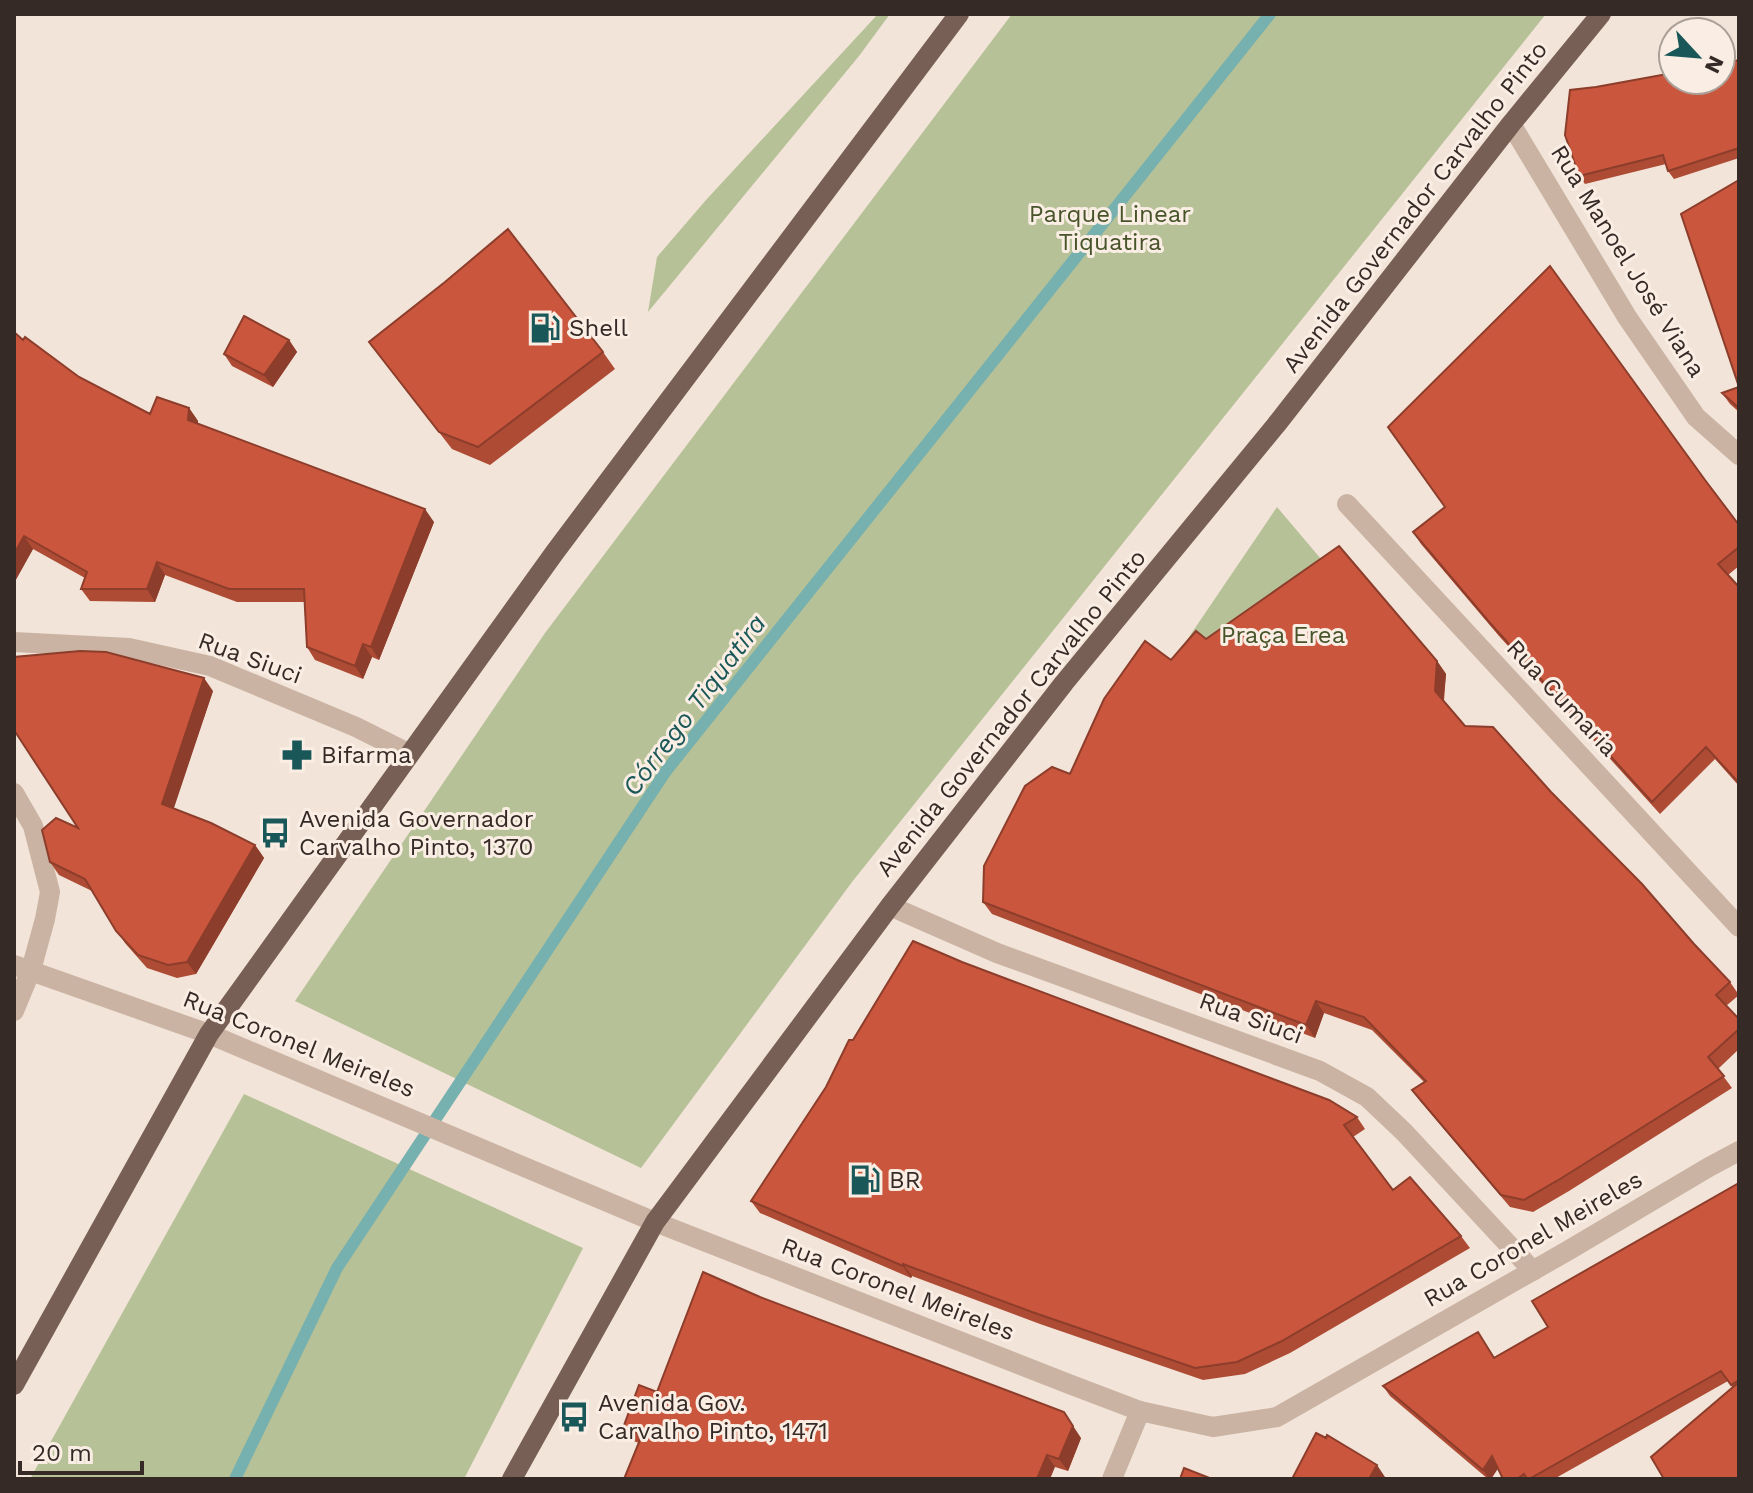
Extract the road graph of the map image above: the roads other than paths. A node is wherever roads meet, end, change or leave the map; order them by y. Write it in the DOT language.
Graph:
graph roads {
  1 [pos="959,14"];
  2 [pos="1601,14"];
  3 [pos="1511,124"];
  4 [pos="1739,455"];
  5 [pos="1347,504"];
  6 [pos="14,642"];
  7 [pos="410,754"];
  8 [pos="14,793"];
  9 [pos="890,906"];
  10 [pos="1739,927"];
  11 [pos="22,968"];
  12 [pos="14,1011"];
  13 [pos="209,1034"];
  14 [pos="1739,1151"];
  15 [pos="655,1222"];
  16 [pos="1533,1271"];
  17 [pos="14,1385"];
  18 [pos="1140,1411"];
  19 [pos="512,1479"];
  20 [pos="1112,1479"];
  1 -- 7 [label="main road"];
  2 -- 3 [label="main road, Avenida Governador Carvalho Pinto"];
  3 -- 4 [label="street, Rua Manoel José Viana"];
  3 -- 9 [label="main road, Avenida Governador Carvalho Pinto"];
  5 -- 10 [label="street, Rua Cumaria"];
  6 -- 7 [label="street, Rua Siuci"];
  7 -- 13 [label="main road"];
  8 -- 11 [label="street"];
  9 -- 15 [label="main road, Avenida Governador Carvalho Pinto"];
  9 -- 16 [label="street, Rua Siuci"];
  11 -- 12 [label="street"];
  11 -- 13 [label="street, Rua Coronel Meireles"];
  13 -- 15 [label="street, Rua Coronel Meireles"];
  13 -- 17 [label="main road"];
  14 -- 16 [label="street, Rua Coronel Meireles"];
  15 -- 18 [label="street, Rua Coronel Meireles"];
  15 -- 19 [label="main road, Avenida Governador Carvalho Pinto"];
  16 -- 18 [label="street, Rua Coronel Meireles"];
  18 -- 20 [label="street"];
}
